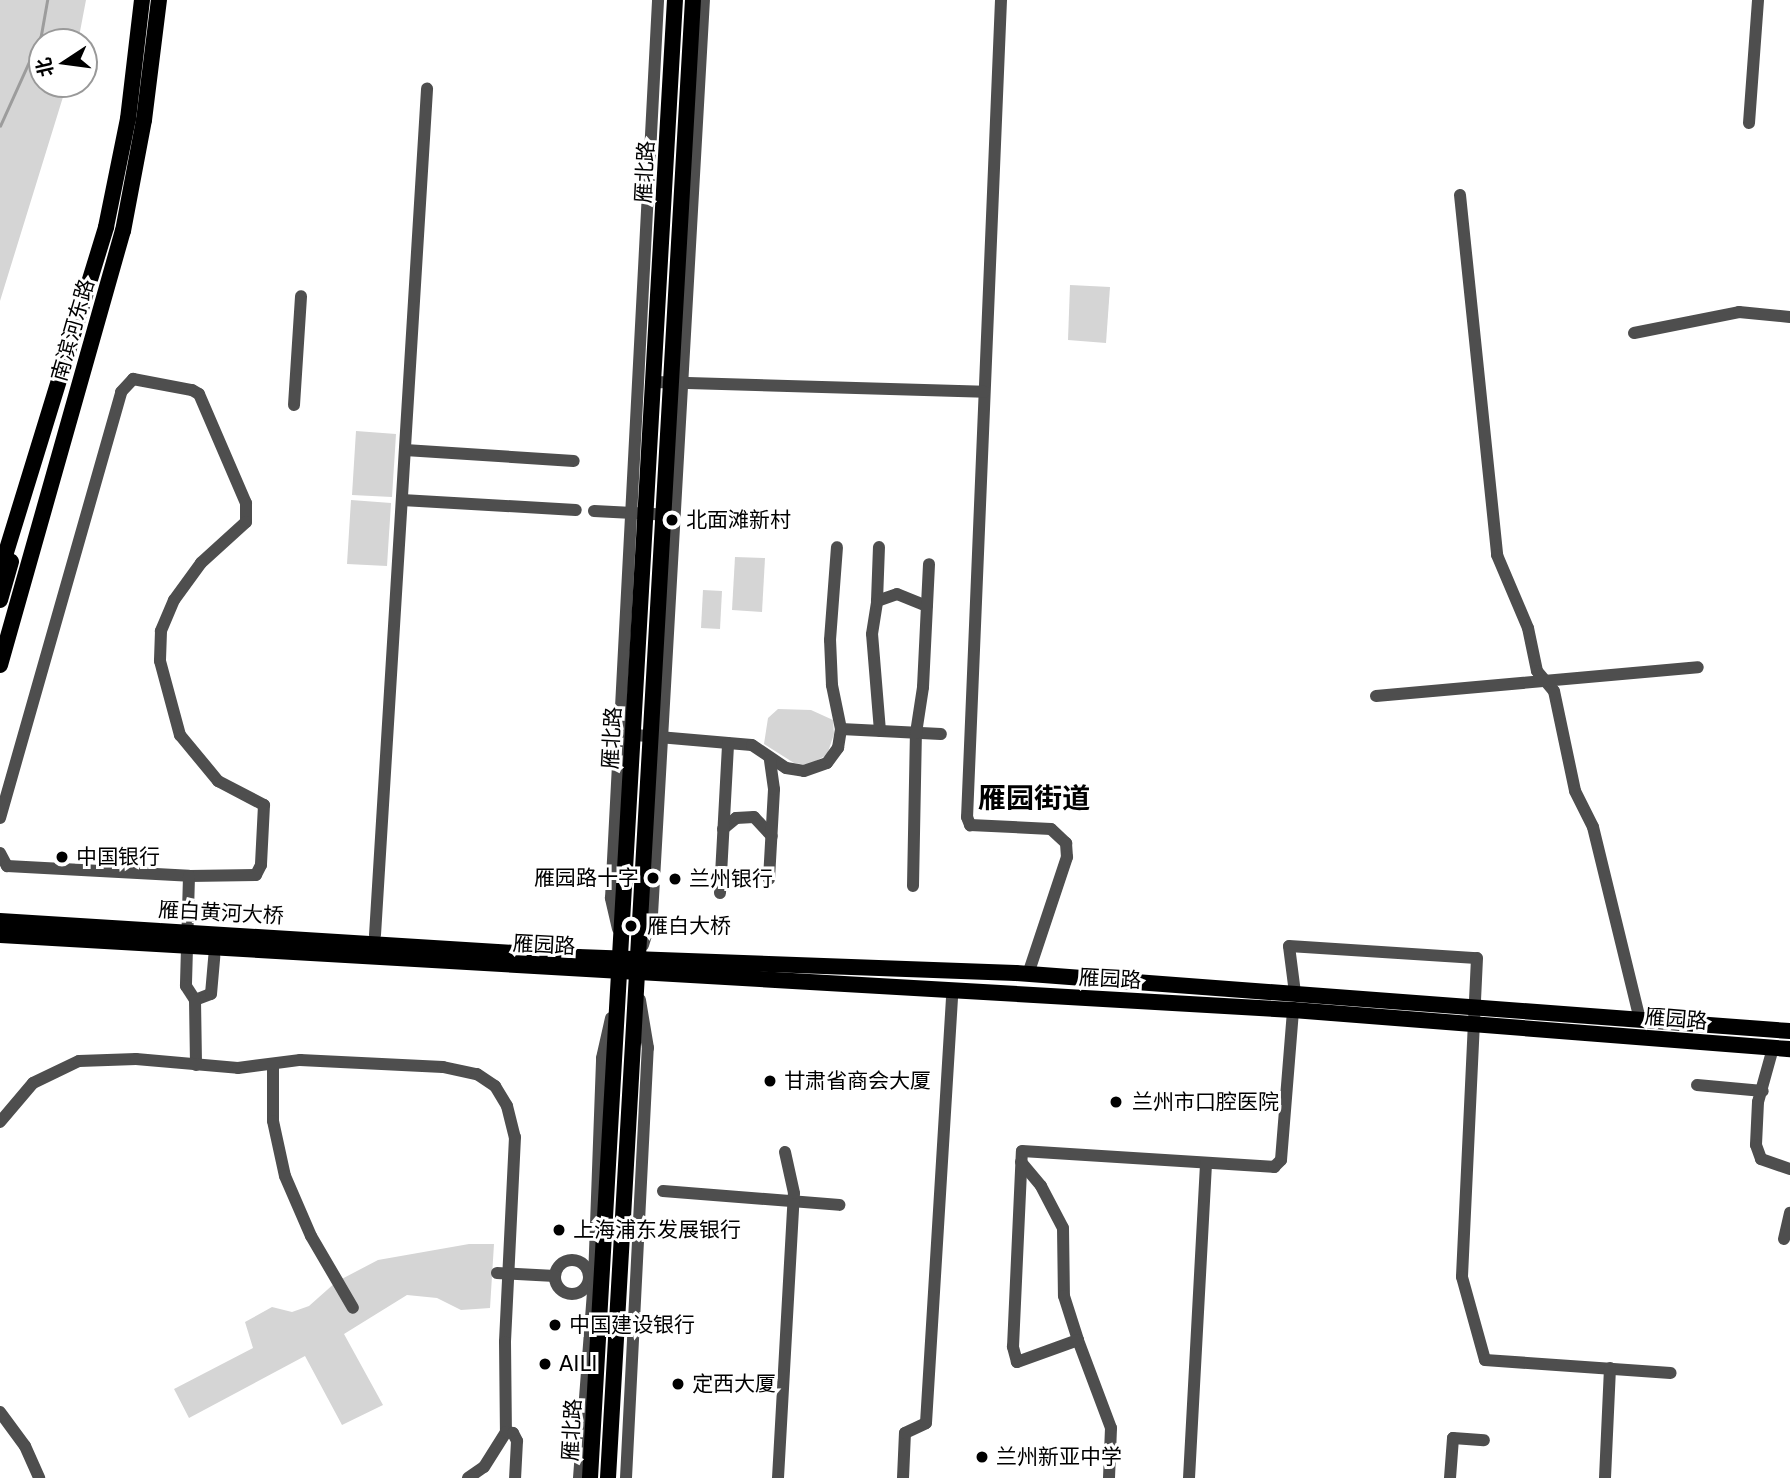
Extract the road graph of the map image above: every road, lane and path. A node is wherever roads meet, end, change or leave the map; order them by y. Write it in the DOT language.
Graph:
graph roads {
  1 [pos="142,0"];
  2 [pos="159,0"];
  3 [pos="658,0"];
  4 [pos="676,0"];
  5 [pos="693,0"];
  6 [pos="704,0"];
  7 [pos="1001,0"];
  8 [pos="1758,0"];
  9 [pos="427,89"];
  10 [pos="1749,123"];
  11 [pos="1460,195"];
  12 [pos="301,296"];
  13 [pos="1790,317"];
  14 [pos="1634,333"];
  15 [pos="64,365"];
  16 [pos="84,372"];
  17 [pos="654,382"];
  18 [pos="678,382"];
  19 [pos="984,392"];
  20 [pos="294,405"];
  21 [pos="45,424"];
  22 [pos="405,450"];
  23 [pos="574,461"];
  24 [pos="402,500"];
  25 [pos="576,510"];
  26 [pos="594,512"];
  27 [pos="640,514"];
  28 [pos="670,515"];
  29 [pos="837,547"];
  30 [pos="879,547"];
  31 [pos="929,564"];
  32 [pos="0,572"];
  33 [pos="0,600"];
  34 [pos="877,601"];
  35 [pos="927,606"];
  36 [pos="0,665"];
  37 [pos="1698,667"];
  38 [pos="1546,681"];
  39 [pos="1376,696"];
  40 [pos="841,729"];
  41 [pos="880,731"];
  42 [pos="916,733"];
  43 [pos="627,734"];
  44 [pos="942,734"];
  45 [pos="657,737"];
  46 [pos="728,743"];
  47 [pos="770,760"];
  48 [pos="0,818"];
  49 [pos="723,829"];
  50 [pos="772,836"];
  51 [pos="0,853"];
  52 [pos="189,876"];
  53 [pos="768,879"];
  54 [pos="913,886"];
  55 [pos="720,893"];
  56 [pos="0,914"];
  57 [pos="0,921"];
  58 [pos="189,925"];
  59 [pos="0,935"];
  60 [pos="375,935"];
  61 [pos="0,944"];
  62 [pos="439,947"];
  63 [pos="187,955"];
  64 [pos="214,956"];
  65 [pos="427,960"];
  66 [pos="621,963"];
  67 [pos="638,964"];
  68 [pos="1028,974"];
  69 [pos="952,993"];
  70 [pos="1295,993"];
  71 [pos="195,1000"];
  72 [pos="1475,1008"];
  73 [pos="1293,1010"];
  74 [pos="1640,1020"];
  75 [pos="1475,1026"];
  76 [pos="1790,1031"];
  77 [pos="1773,1048"];
  78 [pos="1790,1049"];
  79 [pos="196,1065"];
  80 [pos="273,1066"];
  81 [pos="1697,1086"];
  82 [pos="1763,1091"];
  83 [pos="0,1122"];
  84 [pos="785,1152"];
  85 [pos="1021,1162"];
  86 [pos="1206,1163"];
  87 [pos="1790,1169"];
  88 [pos="663,1191"];
  89 [pos="793,1202"];
  90 [pos="839,1205"];
  91 [pos="1790,1213"];
  92 [pos="1784,1239"];
  93 [pos="503,1273"];
  94 [pos="555,1276"];
  95 [pos="595,1279"];
  96 [pos="619,1282"];
  97 [pos="353,1308"];
  98 [pos="1078,1340"];
  99 [pos="1610,1368"];
  100 [pos="1671,1373"];
  101 [pos="0,1412"];
  102 [pos="506,1432"];
  103 [pos="1483,1440"];
  104 [pos="39,1478"];
  105 [pos="468,1478"];
  106 [pos="515,1478"];
  107 [pos="579,1478"];
  108 [pos="590,1478"];
  109 [pos="608,1478"];
  110 [pos="626,1478"];
  111 [pos="778,1478"];
  112 [pos="903,1478"];
  113 [pos="1109,1478"];
  114 [pos="1189,1478"];
  115 [pos="1450,1478"];
  116 [pos="1605,1478"];
  1 -- 15 [label="main road, 南滨河东路"];
  2 -- 16 [label="main road, 南滨河东路"];
  3 -- 27 [label="street"];
  4 -- 17 [label="main road, 雁北路"];
  5 -- 18 [label="main road, 雁北路"];
  6 -- 18 [label="street"];
  7 -- 19 [label="street"];
  8 -- 10 [label="street"];
  9 -- 22 [label="street"];
  11 -- 38 [label="street"];
  12 -- 20 [label="street"];
  13 -- 14 [label="street"];
  15 -- 16 [label="main road"];
  15 -- 21 [label="main road, 南滨河东路"];
  16 -- 36 [label="main road, 南滨河东路"];
  17 -- 18 [label="street"];
  17 -- 27 [label="main road, 雁北路"];
  18 -- 19 [label="street"];
  18 -- 28 [label="main road, 雁北路"];
  19 -- 68 [label="street"];
  21 -- 32 [label="main road, 南滨河东路"];
  21 -- 33 [label="main road"];
  22 -- 23 [label="street"];
  22 -- 24 [label="street"];
  24 -- 25 [label="street"];
  24 -- 60 [label="street"];
  26 -- 27 [label="street"];
  27 -- 28 [label="street"];
  27 -- 43 [label="main road, 雁北路"];
  28 -- 45 [label="main road, 雁北路"];
  29 -- 40 [label="street"];
  30 -- 34 [label="street"];
  31 -- 35 [label="street"];
  34 -- 35 [label="street"];
  34 -- 41 [label="street"];
  35 -- 42 [label="street"];
  37 -- 38 [label="street"];
  38 -- 39 [label="street"];
  38 -- 74 [label="street"];
  40 -- 41 [label="street"];
  40 -- 47 [label="street"];
  41 -- 42 [label="street"];
  42 -- 44 [label="street"];
  42 -- 54 [label="street"];
  43 -- 45 [label="street"];
  43 -- 66 [label="main road, 雁北路"];
  45 -- 46 [label="street"];
  45 -- 67 [label="main road, 雁北路"];
  46 -- 47 [label="street"];
  46 -- 49 [label="street"];
  47 -- 50 [label="street"];
  48 -- 52 [label="street"];
  49 -- 50 [label="street"];
  49 -- 55 [label="street"];
  50 -- 53 [label="street"];
  51 -- 52 [label="street"];
  52 -- 58 [label="street"];
  56 -- 58 [label="main road, 雁园路"];
  57 -- 62 [label="main road, 雁白黄河大桥"];
  58 -- 60 [label="main road, 雁园路"];
  58 -- 63 [label="street"];
  59 -- 65 [label="main road, 雁白黄河大桥"];
  60 -- 66 [label="main road, 雁园路"];
  61 -- 63 [label="main road, 雁园路"];
  62 -- 66 [label="main road, 雁园路"];
  63 -- 64 [label="main road, 雁园路"];
  63 -- 71 [label="street"];
  64 -- 66 [label="main road, 雁园路"];
  64 -- 71 [label="street"];
  65 -- 66 [label="main road, 雁园路"];
  66 -- 67 [label="main road, 雁园路"];
  66 -- 67 [label="main road, 雁园路"];
  66 -- 95 [label="main road, 雁北路"];
  67 -- 68 [label="main road, 雁园路"];
  67 -- 69 [label="main road, 雁园路"];
  67 -- 96 [label="main road, 雁北路"];
  67 -- 110 [label="street"];
  68 -- 70 [label="main road, 雁园路"];
  69 -- 73 [label="main road, 雁园路"];
  69 -- 112 [label="street"];
  70 -- 72 [label="main road, 雁园路"];
  70 -- 72 [label="street"];
  70 -- 73 [label="main road"];
  71 -- 79 [label="street"];
  72 -- 74 [label="main road, 雁园路"];
  72 -- 75 [label="street"];
  73 -- 75 [label="main road, 雁园路"];
  73 -- 86 [label="street"];
  74 -- 76 [label="main road, 雁园路"];
  75 -- 77 [label="main road, 雁园路"];
  75 -- 99 [label="street"];
  77 -- 78 [label="main road, 雁园路"];
  77 -- 82 [label="street"];
  79 -- 80 [label="street"];
  79 -- 83 [label="street"];
  80 -- 93 [label="street"];
  80 -- 97 [label="street"];
  81 -- 82 [label="street"];
  82 -- 87 [label="street"];
  84 -- 89 [label="street"];
  85 -- 86 [label="street"];
  85 -- 98 [label="street"];
  85 -- 98 [label="street"];
  86 -- 114 [label="street"];
  88 -- 89 [label="street"];
  89 -- 90 [label="street"];
  89 -- 111 [label="street"];
  91 -- 92 [label="street"];
  93 -- 94 [label="street"];
  93 -- 102 [label="street"];
  94 -- 95 [label="street"];
  94 -- 95 [label="street"];
  95 -- 96 [label="street"];
  95 -- 107 [label="street"];
  95 -- 108 [label="main road, 雁北路"];
  96 -- 109 [label="main road, 雁北路"];
  98 -- 113 [label="street"];
  99 -- 100 [label="street"];
  99 -- 116 [label="street"];
  101 -- 104 [label="street"];
  102 -- 105 [label="street"];
  102 -- 106 [label="street"];
  103 -- 115 [label="street"];
}
